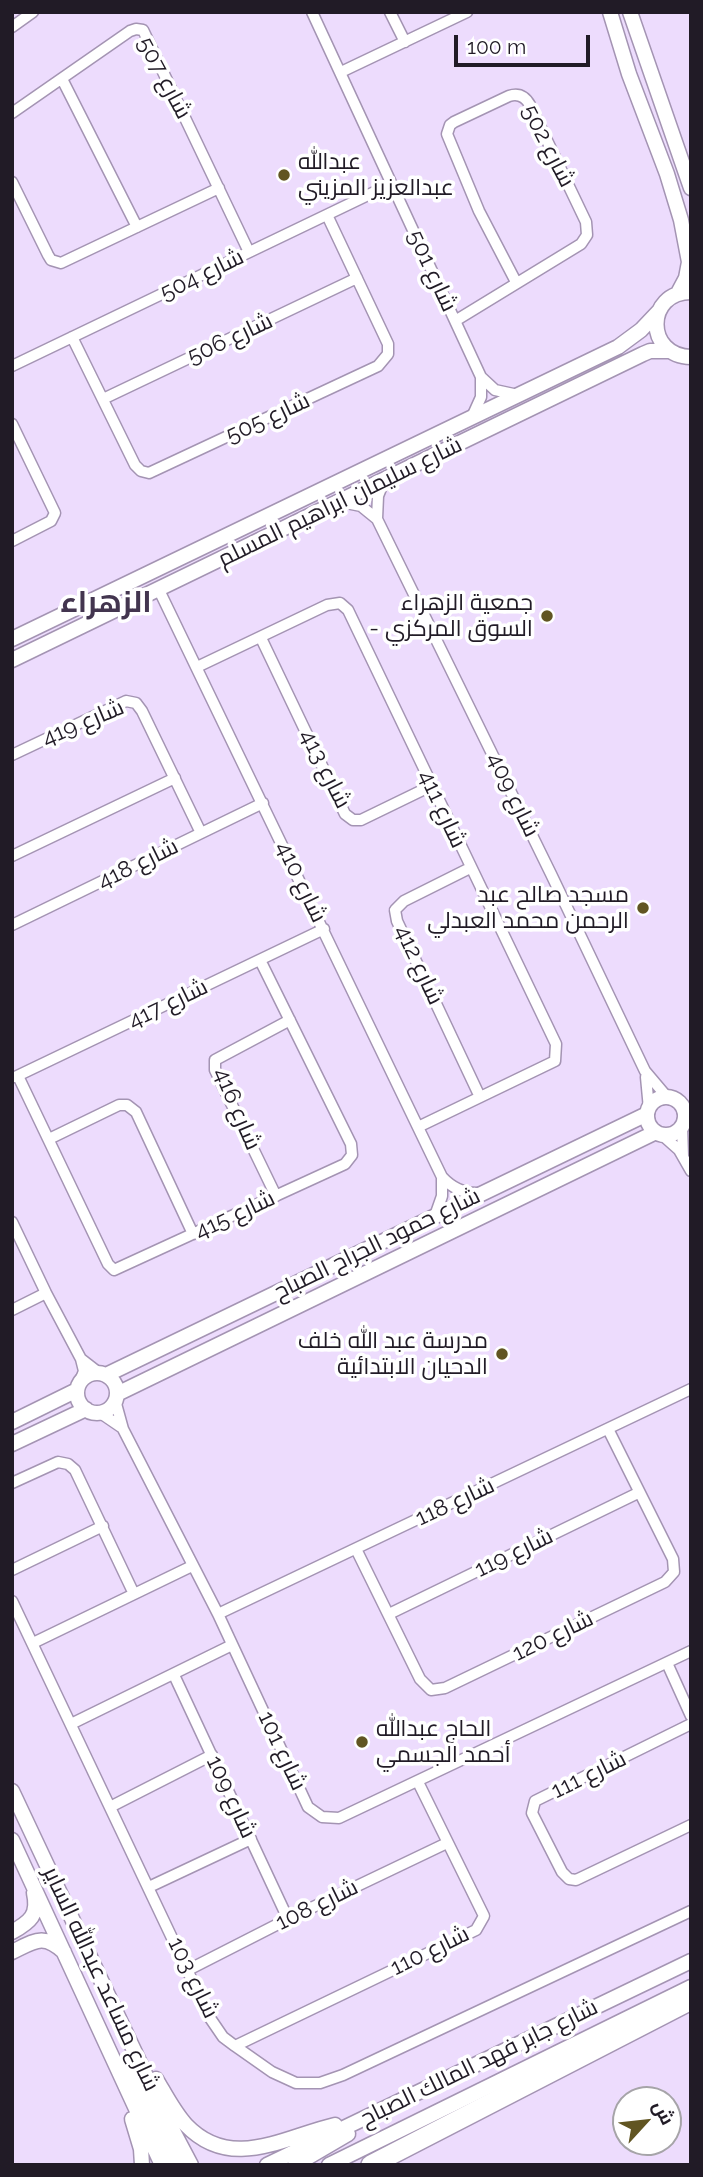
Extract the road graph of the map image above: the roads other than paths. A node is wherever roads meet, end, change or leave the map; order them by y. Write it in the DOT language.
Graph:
graph roads {
  1 [pos="33,12"];
  2 [pos="312,12"];
  3 [pos="390,12"];
  4 [pos="467,12"];
  5 [pos="610,12"];
  6 [pos="624,12"];
  7 [pos="630,12"];
  8 [pos="12,27"];
  9 [pos="405,42"];
  10 [pos="341,72"];
  11 [pos="62,79"];
  12 [pos="12,113"];
  13 [pos="12,182"];
  14 [pos="391,184"];
  15 [pos="219,188"];
  16 [pos="691,188"];
  17 [pos="327,215"];
  18 [pos="137,227"];
  19 [pos="249,252"];
  20 [pos="357,278"];
  21 [pos="516,282"];
  22 [pos="685,293"];
  23 [pos="659,311"];
  24 [pos="455,321"];
  25 [pos="72,337"];
  26 [pos="683,357"];
  27 [pos="12,366"];
  28 [pos="481,377"];
  29 [pos="517,395"];
  30 [pos="103,399"];
  31 [pos="471,418"];
  32 [pos="12,424"];
  33 [pos="16,440"];
  34 [pos="384,481"];
  35 [pos="341,502"];
  36 [pos="377,519"];
  37 [pos="12,541"];
  38 [pos="158,588"];
  39 [pos="261,638"];
  40 [pos="12,639"];
  41 [pos="12,660"];
  42 [pos="197,667"];
  43 [pos="12,755"];
  44 [pos="175,778"];
  45 [pos="431,786"];
  46 [pos="263,803"];
  47 [pos="201,834"];
  48 [pos="12,856"];
  49 [pos="470,868"];
  50 [pos="12,925"];
  51 [pos="324,929"];
  52 [pos="260,960"];
  53 [pos="290,1020"];
  54 [pos="645,1071"];
  55 [pos="15,1077"];
  56 [pos="691,1093"];
  57 [pos="481,1097"];
  58 [pos="671,1098"];
  59 [pos="648,1111"];
  60 [pos="686,1121"];
  61 [pos="418,1127"];
  62 [pos="658,1133"];
  63 [pos="49,1139"];
  64 [pos="683,1156"];
  65 [pos="691,1171"];
  66 [pos="442,1177"];
  67 [pos="481,1193"];
  68 [pos="276,1196"];
  69 [pos="435,1216"];
  70 [pos="12,1222"];
  71 [pos="194,1234"];
  72 [pos="377,1245"];
  73 [pos="386,1263"];
  74 [pos="46,1293"];
  75 [pos="12,1310"];
  76 [pos="180,1340"];
  77 [pos="81,1359"];
  78 [pos="188,1359"];
  79 [pos="103,1374"];
  80 [pos="78,1387"];
  81 [pos="690,1390"];
  82 [pos="116,1397"];
  83 [pos="92,1410"];
  84 [pos="12,1422"];
  85 [pos="123,1429"];
  86 [pos="608,1429"];
  87 [pos="12,1444"];
  88 [pos="12,1483"];
  89 [pos="638,1493"];
  90 [pos="103,1526"];
  91 [pos="356,1549"];
  92 [pos="192,1566"];
  93 [pos="12,1570"];
  94 [pos="134,1594"];
  95 [pos="12,1601"];
  96 [pos="218,1614"];
  97 [pos="389,1614"];
  98 [pos="33,1643"];
  99 [pos="232,1645"];
  100 [pos="691,1651"];
  101 [pos="667,1663"];
  102 [pos="174,1675"];
  103 [pos="691,1716"];
  104 [pos="71,1724"];
  105 [pos="691,1724"];
  106 [pos="212,1755"];
  107 [pos="418,1782"];
  108 [pos="12,1791"];
  109 [pos="110,1807"];
  110 [pos="691,1825"];
  111 [pos="251,1839"];
  112 [pos="12,1840"];
  113 [pos="447,1843"];
  114 [pos="31,1878"];
  115 [pos="149,1887"];
  116 [pos="691,1911"];
  117 [pos="288,1919"];
  118 [pos="12,1933"];
  119 [pos="15,1950"];
  120 [pos="66,1954"];
  121 [pos="691,1961"];
  122 [pos="188,1970"];
  123 [pos="691,1987"];
  124 [pos="691,2000"];
  125 [pos="127,2032"];
  126 [pos="104,2038"];
  127 [pos="235,2046"];
  128 [pos="125,2087"];
  129 [pos="366,2118"];
  130 [pos="142,2165"];
  131 [pos="162,2165"];
  132 [pos="176,2165"];
  133 [pos="191,2165"];
  134 [pos="267,2165"];
  135 [pos="295,2165"];
  136 [pos="329,2165"];
  137 [pos="371,2165"];
  1 -- 8 [label="street"];
  2 -- 10 [label="street, شارع 501"];
  3 -- 9 [label="street"];
  4 -- 9 [label="street"];
  5 -- 6 [label="street"];
  5 -- 22 [label="street"];
  7 -- 16 [label="street"];
  9 -- 10 [label="street"];
  10 -- 14 [label="street, شارع 501"];
  11 -- 12 [label="street, شارع 507"];
  11 -- 15 [label="street, شارع 507"];
  11 -- 18 [label="street"];
  13 -- 18 [label="street"];
  14 -- 17 [label="street, شارع 504"];
  14 -- 24 [label="street, شارع 501"];
  15 -- 18 [label="street"];
  15 -- 19 [label="street, شارع 507"];
  17 -- 19 [label="street, شارع 504"];
  17 -- 20 [label="street, شارع 505"];
  19 -- 25 [label="street, شارع 504"];
  20 -- 30 [label="street, شارع 506"];
  20 -- 30 [label="street, شارع 505"];
  21 -- 21 [label="street, شارع 502"];
  21 -- 24 [label="street, شارع 502"];
  22 -- 23 [label="street, شارع سليمان ابراهيم المسلم"];
  23 -- 26 [label="street"];
  23 -- 29 [label="street, شارع سليمان ابراهيم المسلم"];
  24 -- 28 [label="street, شارع 501"];
  25 -- 27 [label="street, شارع 504"];
  25 -- 30 [label="street, شارع 505"];
  26 -- 34 [label="street, شارع سليمان ابراهيم المسلم"];
  28 -- 29 [label="street"];
  28 -- 31 [label="street"];
  29 -- 31 [label="street, شارع سليمان ابراهيم المسلم"];
  31 -- 40 [label="street, شارع سليمان ابراهيم المسلم"];
  32 -- 33 [label="street"];
  33 -- 37 [label="street"];
  34 -- 35 [label="street, شارع سليمان ابراهيم المسلم"];
  34 -- 36 [label="street"];
  35 -- 36 [label="street"];
  35 -- 38 [label="street, شارع سليمان ابراهيم المسلم"];
  36 -- 54 [label="street, شارع 409"];
  38 -- 41 [label="street, شارع سليمان ابراهيم المسلم"];
  38 -- 42 [label="street, شارع 410"];
  39 -- 42 [label="street, شارع 411"];
  39 -- 45 [label="street, شارع 413"];
  39 -- 45 [label="street, شارع 411"];
  42 -- 46 [label="street, شارع 410"];
  43 -- 44 [label="street, شارع 419"];
  44 -- 47 [label="street, شارع 419"];
  44 -- 48 [label="street"];
  45 -- 49 [label="street, شارع 411"];
  46 -- 47 [label="street, شارع 418"];
  46 -- 51 [label="street, شارع 410"];
  47 -- 50 [label="street, شارع 418"];
  49 -- 57 [label="street, شارع 412"];
  49 -- 57 [label="street, شارع 411"];
  51 -- 52 [label="street, شارع 417"];
  51 -- 61 [label="street, شارع 410"];
  52 -- 53 [label="street, شارع 415"];
  52 -- 55 [label="street, شارع 417"];
  53 -- 68 [label="street, شارع 416"];
  53 -- 68 [label="street, شارع 415"];
  54 -- 58 [label="street, شارع 409"];
  54 -- 59 [label="street, شارع 409"];
  55 -- 63 [label="street, شارع 415"];
  56 -- 58 [label="street"];
  57 -- 61 [label="street, شارع 411"];
  58 -- 59 [label="street"];
  58 -- 60 [label="street"];
  59 -- 62 [label="street"];
  59 -- 67 [label="street, شارع حمود الجراح الصباح"];
  60 -- 62 [label="street"];
  60 -- 64 [label="street"];
  61 -- 66 [label="street, شارع 410"];
  62 -- 64 [label="street"];
  62 -- 73 [label="street, شارع حمود الجراح الصباح"];
  63 -- 71 [label="street"];
  63 -- 71 [label="street, شارع 415"];
  64 -- 65 [label="street"];
  66 -- 67 [label="street"];
  66 -- 69 [label="street"];
  67 -- 69 [label="street, شارع حمود الجراح الصباح"];
  68 -- 71 [label="street, شارع 415"];
  69 -- 72 [label="street, شارع حمود الجراح الصباح"];
  70 -- 74 [label="street"];
  72 -- 73 [label="street"];
  72 -- 76 [label="street, شارع حمود الجراح الصباح"];
  73 -- 78 [label="street, شارع حمود الجراح الصباح"];
  74 -- 75 [label="street"];
  74 -- 77 [label="street"];
  76 -- 78 [label="street"];
  76 -- 79 [label="street, شارع حمود الجراح الصباح"];
  77 -- 79 [label="street"];
  77 -- 80 [label="street"];
  78 -- 82 [label="street, شارع حمود الجراح الصباح"];
  79 -- 80 [label="street"];
  79 -- 82 [label="street"];
  80 -- 83 [label="street"];
  80 -- 84 [label="street"];
  81 -- 86 [label="street, شارع 118"];
  82 -- 83 [label="street"];
  82 -- 85 [label="street, شارع 101"];
  83 -- 85 [label="street, شارع 101"];
  83 -- 87 [label="street"];
  85 -- 92 [label="street, شارع 101"];
  86 -- 89 [label="street, شارع 120"];
  86 -- 91 [label="street, شارع 118"];
  88 -- 90 [label="street"];
  89 -- 97 [label="street, شارع 119"];
  89 -- 97 [label="street, شارع 120"];
  90 -- 93 [label="street"];
  90 -- 94 [label="street"];
  91 -- 96 [label="street, شارع 118"];
  91 -- 97 [label="street, شارع 120"];
  92 -- 94 [label="street"];
  92 -- 96 [label="street, شارع 101"];
  94 -- 98 [label="street"];
  95 -- 98 [label="street, شارع 103"];
  96 -- 99 [label="street, شارع 101"];
  98 -- 104 [label="street, شارع 103"];
  99 -- 102 [label="street"];
  99 -- 107 [label="street, شارع 101"];
  100 -- 101 [label="street, شارع 101"];
  101 -- 103 [label="street"];
  101 -- 107 [label="street, شارع 101"];
  102 -- 104 [label="street"];
  102 -- 106 [label="street, شارع 109"];
  104 -- 109 [label="street, شارع 103"];
  105 -- 110 [label="street, شارع 111"];
  106 -- 109 [label="street"];
  106 -- 111 [label="street, شارع 109"];
  107 -- 113 [label="street, شارع 110"];
  108 -- 125 [label="street, شارع مساعد عبدالله الساير"];
  109 -- 115 [label="street, شارع 103"];
  111 -- 115 [label="street"];
  111 -- 117 [label="street, شارع 109"];
  112 -- 114 [label="street, شارع مساعد عبدالله الساير"];
  113 -- 117 [label="street, شارع 108"];
  113 -- 127 [label="street, شارع 110"];
  114 -- 118 [label="street"];
  114 -- 120 [label="street, شارع مساعد عبدالله الساير"];
  115 -- 122 [label="street, شارع 103"];
  116 -- 127 [label="street, شارع 103"];
  117 -- 122 [label="street, شارع 108"];
  118 -- 119 [label="street"];
  119 -- 120 [label="street"];
  120 -- 126 [label="street, شارع مساعد عبدالله الساير"];
  121 -- 129 [label="street, شارع جابر فهد المالك الصباح"];
  122 -- 127 [label="street, شارع 103"];
  123 -- 136 [label="street, شارع جابر فهد المالك الصباح"];
  124 -- 137 [label="highway"];
  125 -- 129 [label="street"];
  125 -- 133 [label="street, شارع مساعد عبدالله الساير"];
  126 -- 128 [label="street, شارع مساعد عبدالله الساير"];
  126 -- 132 [label="street"];
  128 -- 130 [label="street"];
  128 -- 131 [label="street, شارع مساعد عبدالله الساير"];
  129 -- 134 [label="street, شارع جابر فهد المالك الصباح"];
  129 -- 135 [label="street"];
}
